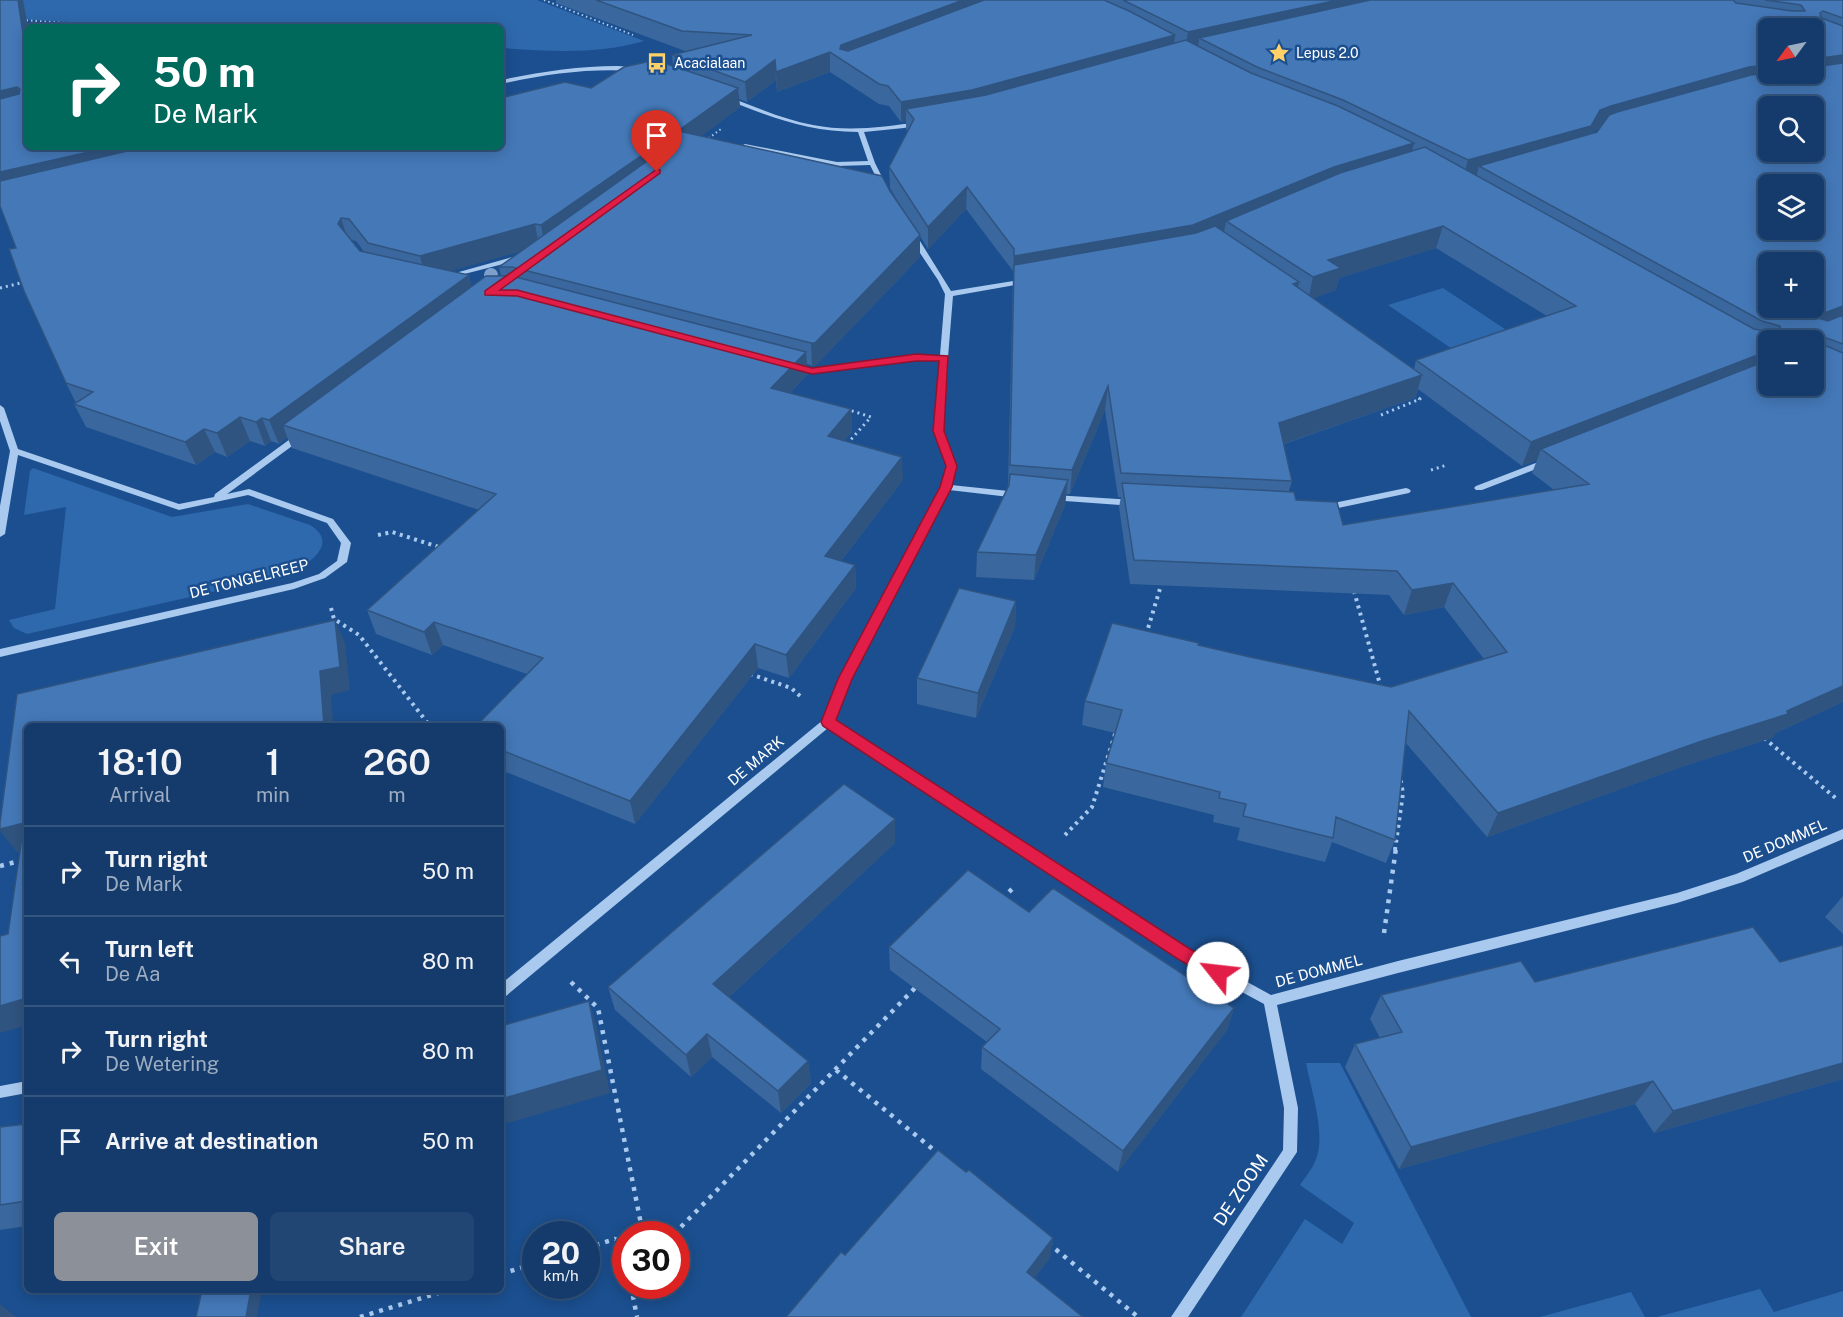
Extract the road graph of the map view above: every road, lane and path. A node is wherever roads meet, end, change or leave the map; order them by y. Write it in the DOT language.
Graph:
graph roads {
  1 [pos="544,0"];
  2 [pos="576,6"];
  3 [pos="568,9"];
  4 [pos="22,21"];
  5 [pos="72,24"];
  6 [pos="643,38"];
  7 [pos="642,69"];
  8 [pos="504,81"];
  9 [pos="720,96"];
  10 [pos="750,107"];
  11 [pos="928,123"];
  12 [pos="860,130"];
  13 [pos="717,141"];
  14 [pos="872,163"];
  15 [pos="886,191"];
  16 [pos="907,227"];
  17 [pos="529,254"];
  18 [pos="1040,278"];
  19 [pos="35,279"];
  20 [pos="437,279"];
  21 [pos="0,288"];
  22 [pos="949,294"];
  23 [pos="944,358"];
  24 [pos="790,365"];
  25 [pos="1411,392"];
  26 [pos="837,407"];
  27 [pos="0,408"];
  28 [pos="1381,415"];
  29 [pos="308,429"];
  30 [pos="844,447"];
  31 [pos="14,451"];
  32 [pos="1557,458"];
  33 [pos="946,487"];
  34 [pos="1479,488"];
  35 [pos="1406,491"];
  36 [pos="1027,496"];
  37 [pos="216,498"];
  38 [pos="1048,498"];
  39 [pos="1148,504"];
  40 [pos="1310,510"];
  41 [pos="0,534"];
  42 [pos="346,543"];
  43 [pos="449,550"];
  44 [pos="322,576"];
  45 [pos="1164,579"];
  46 [pos="1352,584"];
  47 [pos="1142,646"];
  48 [pos="0,653"];
  49 [pos="746,673"];
  50 [pos="1382,693"];
  51 [pos="1119,721"];
  52 [pos="828,722"];
  53 [pos="428,723"];
  54 [pos="1763,738"];
  55 [pos="1399,770"];
  56 [pos="1843,804"];
  57 [pos="1843,834"];
  58 [pos="1041,859"];
  59 [pos="24,860"];
  60 [pos="0,866"];
  61 [pos="1000,901"];
  62 [pos="545,957"];
  63 [pos="1398,967"];
  64 [pos="926,977"];
  65 [pos="504,990"];
  66 [pos="1270,1001"];
  67 [pos="836,1070"];
  68 [pos="24,1088"];
  69 [pos="0,1092"];
  70 [pos="946,1160"];
  71 [pos="642,1221"];
  72 [pos="687,1221"];
  73 [pos="1047,1242"];
  74 [pos="522,1267"];
  75 [pos="504,1273"];
  76 [pos="438,1293"];
  77 [pos="634,1299"];
  78 [pos="360,1317"];
  79 [pos="637,1317"];
  80 [pos="1138,1317"];
  81 [pos="1179,1317"];
  1 -- 3 [label="path"];
  2 -- 3 [label="path"];
  3 -- 6 [label="path"];
  4 -- 5 [label="path"];
  7 -- 8 [label="street"];
  9 -- 10 [label="street"];
  10 -- 12 [label="street"];
  10 -- 13 [label="path"];
  11 -- 12 [label="street"];
  12 -- 14 [label="street"];
  13 -- 14 [label="street"];
  14 -- 15 [label="street"];
  16 -- 22 [label="street"];
  17 -- 20 [label="street"];
  18 -- 22 [label="street"];
  19 -- 21 [label="path"];
  22 -- 23 [label="street, DE MARK"];
  23 -- 24 [label="street"];
  23 -- 33 [label="street, DE MARK"];
  25 -- 28 [label="path"];
  26 -- 30 [label="path"];
  27 -- 31 [label="street"];
  29 -- 37 [label="street"];
  31 -- 37 [label="street"];
  31 -- 41 [label="street"];
  32 -- 34 [label="street"];
  33 -- 36 [label="street"];
  33 -- 52 [label="street, DE MARK"];
  35 -- 40 [label="street"];
  37 -- 42 [label="street"];
  38 -- 39 [label="street"];
  42 -- 43 [label="path"];
  42 -- 44 [label="street, DE TONGELREEP"];
  44 -- 48 [label="street, DE TONGELREEP"];
  44 -- 53 [label="path"];
  45 -- 47 [label="path"];
  46 -- 50 [label="path"];
  49 -- 52 [label="path"];
  51 -- 58 [label="path"];
  52 -- 58 [label="street, DE DOMMEL"];
  52 -- 62 [label="street, DE MARK"];
  54 -- 56 [label="path"];
  55 -- 63 [label="path"];
  57 -- 63 [label="street, DE DOMMEL"];
  58 -- 61 [label="path"];
  58 -- 66 [label="street, DE DOMMEL"];
  59 -- 60 [label="path"];
  62 -- 65 [label="street, DE MARK"];
  62 -- 71 [label="path"];
  63 -- 66 [label="street, DE DOMMEL"];
  64 -- 67 [label="path"];
  66 -- 81 [label="street, DE ZOOM"];
  67 -- 70 [label="path"];
  67 -- 72 [label="path"];
  68 -- 69 [label="street"];
  73 -- 80 [label="path"];
  74 -- 75 [label="path"];
  76 -- 78 [label="path"];
  77 -- 79 [label="path"];
}
